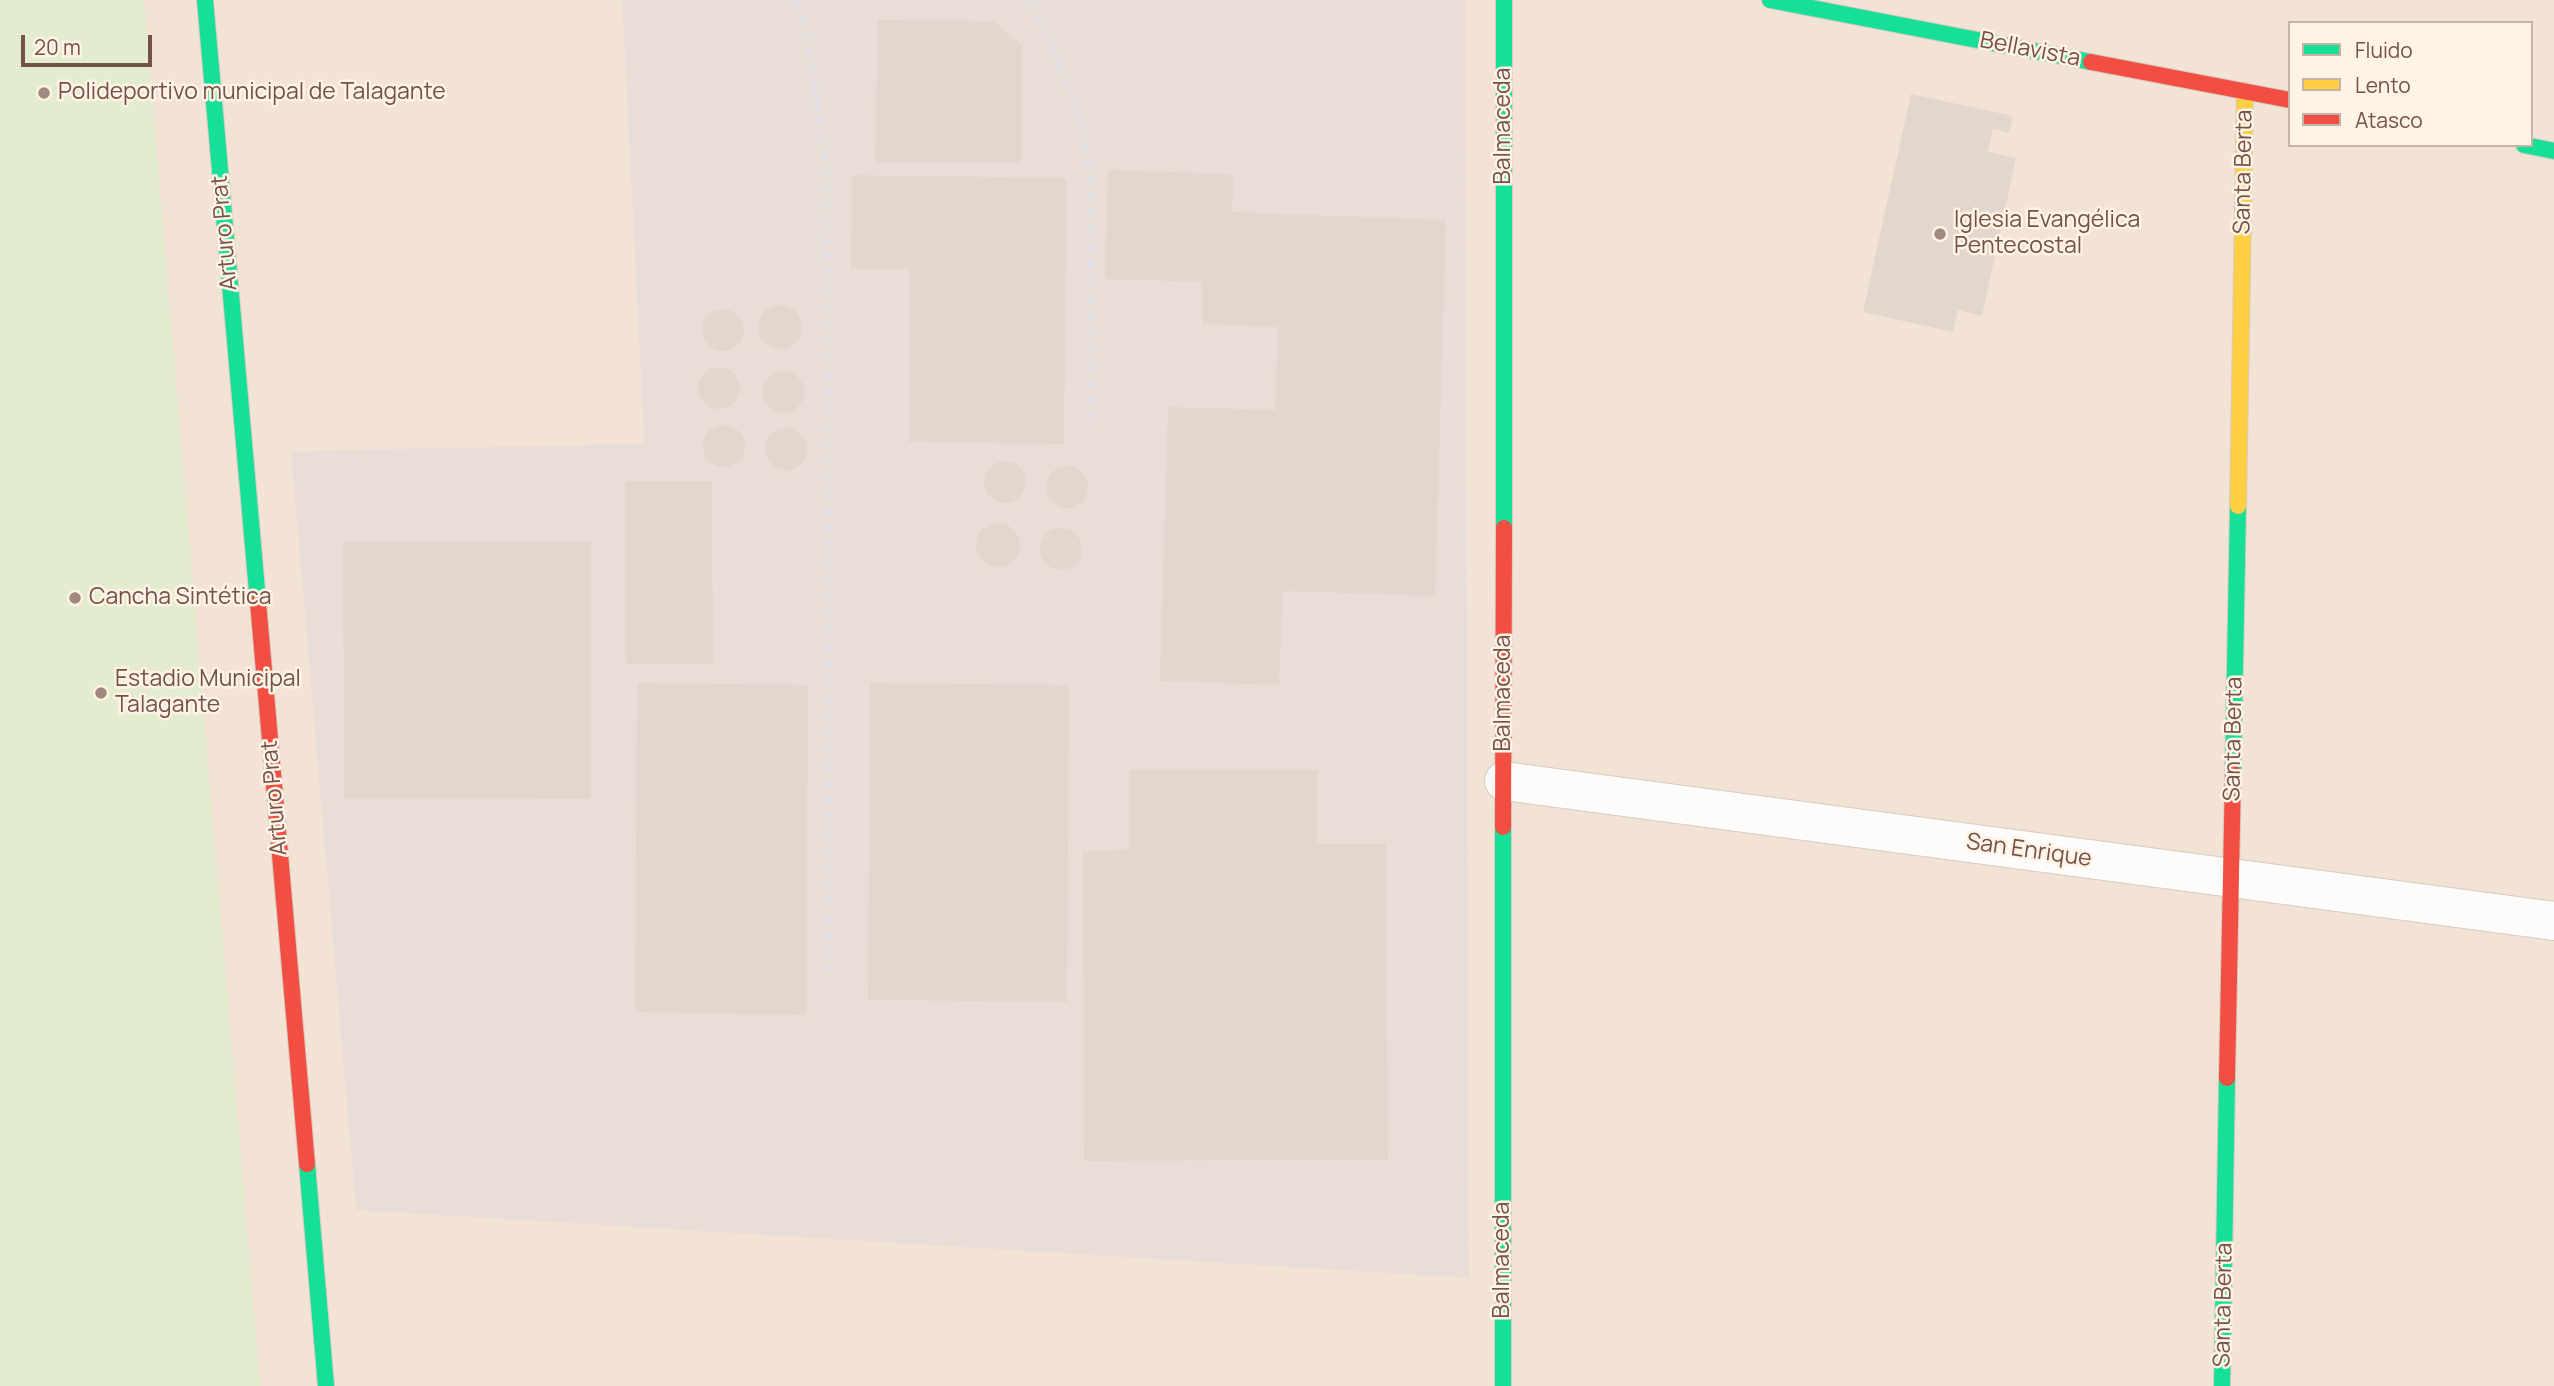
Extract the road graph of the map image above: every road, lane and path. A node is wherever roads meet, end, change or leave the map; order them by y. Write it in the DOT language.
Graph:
graph roads {
  1 [pos="205,0"];
  2 [pos="1504,0"];
  3 [pos="1770,0"];
  4 [pos="2245,91"];
  5 [pos="2288,100"];
  6 [pos="2533,147"];
  7 [pos="2554,151"];
  8 [pos="1504,781"];
  9 [pos="2232,878"];
  10 [pos="2554,921"];
  11 [pos="326,1386"];
  12 [pos="1503,1386"];
  13 [pos="2222,1386"];
  1 -- 11 [label="street, Arturo Prat"];
  2 -- 8 [label="street, Balmaceda"];
  3 -- 4 [label="street, Bellavista"];
  4 -- 5 [label="street, Bellavista"];
  4 -- 9 [label="street, Santa Berta"];
  6 -- 7 [label="street"];
  8 -- 9 [label="street, San Enrique"];
  8 -- 12 [label="street, Balmaceda"];
  9 -- 10 [label="street, San Enrique"];
  9 -- 13 [label="street, Santa Berta"];
}
